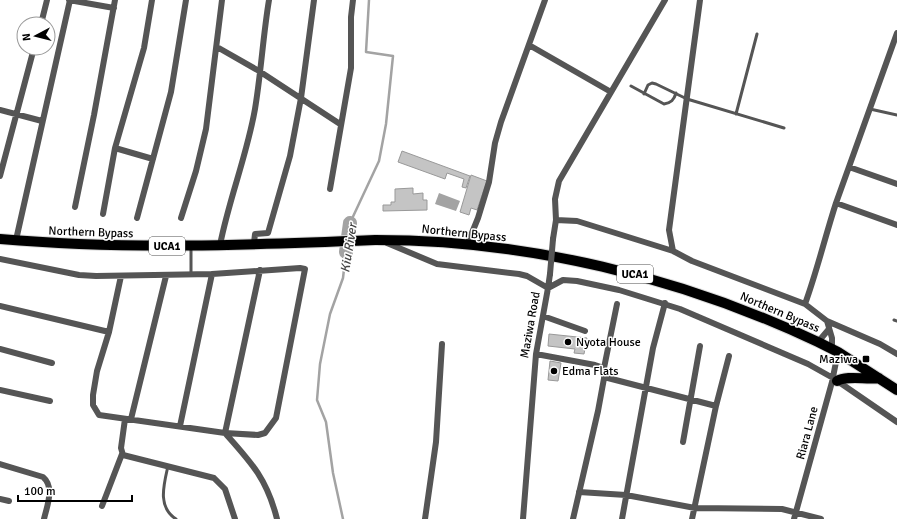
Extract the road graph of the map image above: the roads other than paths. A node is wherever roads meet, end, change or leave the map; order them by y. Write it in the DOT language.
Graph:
graph roads {
  1 [pos="48,0"];
  2 [pos="70,0"];
  3 [pos="115,0"];
  4 [pos="152,0"];
  5 [pos="186,0"];
  6 [pos="222,0"];
  7 [pos="269,0"];
  8 [pos="314,0"];
  9 [pos="353,0"];
  10 [pos="545,0"];
  11 [pos="665,0"];
  12 [pos="700,0"];
  13 [pos="114,8"];
  14 [pos="43,16"];
  15 [pos="897,33"];
  16 [pos="757,34"];
  17 [pos="529,45"];
  18 [pos="216,47"];
  19 [pos="32,56"];
  20 [pos="259,71"];
  21 [pos="631,86"];
  22 [pos="611,92"];
  23 [pos="676,93"];
  24 [pos="644,94"];
  25 [pos="301,98"];
  26 [pos="687,99"];
  27 [pos="870,109"];
  28 [pos="0,110"];
  29 [pos="15,114"];
  30 [pos="736,114"];
  31 [pos="897,115"];
  32 [pos="42,121"];
  33 [pos="340,124"];
  34 [pos="784,128"];
  35 [pos="115,148"];
  36 [pos="153,159"];
  37 [pos="849,167"];
  38 [pos="0,176"];
  39 [pos="897,184"];
  40 [pos="330,189"];
  41 [pos="836,203"];
  42 [pos="75,207"];
  43 [pos="103,214"];
  44 [pos="137,218"];
  45 [pos="181,218"];
  46 [pos="556,220"];
  47 [pos="897,225"];
  48 [pos="0,239"];
  49 [pos="16,240"];
  50 [pos="380,240"];
  51 [pos="254,243"];
  52 [pos="220,245"];
  53 [pos="467,245"];
  54 [pos="191,246"];
  55 [pos="673,251"];
  56 [pos="0,259"];
  57 [pos="260,270"];
  58 [pos="212,274"];
  59 [pos="191,275"];
  60 [pos="120,276"];
  61 [pos="166,276"];
  62 [pos="548,288"];
  63 [pos="665,303"];
  64 [pos="617,304"];
  65 [pos="805,304"];
  66 [pos="0,306"];
  67 [pos="543,316"];
  68 [pos="827,321"];
  69 [pos="829,329"];
  70 [pos="585,331"];
  71 [pos="109,332"];
  72 [pos="818,342"];
  73 [pos="442,344"];
  74 [pos="700,346"];
  75 [pos="0,349"];
  76 [pos="835,351"];
  77 [pos="536,354"];
  78 [pos="897,354"];
  79 [pos="730,356"];
  80 [pos="52,363"];
  81 [pos="604,368"];
  82 [pos="604,377"];
  83 [pos="879,378"];
  84 [pos="835,379"];
  85 [pos="896,387"];
  86 [pos="646,388"];
  87 [pos="0,390"];
  88 [pos="690,399"];
  89 [pos="50,401"];
  90 [pos="716,406"];
  91 [pos="128,419"];
  92 [pos="897,422"];
  93 [pos="180,426"];
  94 [pos="225,433"];
  95 [pos="683,442"];
  96 [pos="122,454"];
  97 [pos="0,464"];
  98 [pos="168,466"];
  99 [pos="579,492"];
  100 [pos="626,495"];
  101 [pos="0,499"];
  102 [pos="8,501"];
  103 [pos="102,506"];
  104 [pos="695,508"];
  105 [pos="796,512"];
  106 [pos="44,519"];
  107 [pos="176,519"];
  108 [pos="234,519"];
  109 [pos="277,519"];
  110 [pos="425,519"];
  111 [pos="523,519"];
  112 [pos="573,519"];
  113 [pos="622,519"];
  114 [pos="692,519"];
  115 [pos="794,519"];
  116 [pos="820,519"];
  1 -- 14 [label="street"];
  2 -- 13 [label="street"];
  2 -- 32 [label="street"];
  3 -- 13 [label="street"];
  4 -- 35 [label="street"];
  5 -- 36 [label="street"];
  6 -- 18 [label="street"];
  7 -- 20 [label="street"];
  8 -- 25 [label="street"];
  9 -- 33 [label="street"];
  10 -- 17 [label="street"];
  11 -- 22 [label="street"];
  12 -- 26 [label="street"];
  13 -- 42 [label="street"];
  15 -- 27 [label="street"];
  16 -- 30 [label="lane"];
  17 -- 22 [label="street"];
  17 -- 53 [label="street"];
  18 -- 20 [label="street"];
  18 -- 45 [label="street"];
  19 -- 29 [label="street"];
  20 -- 25 [label="street"];
  20 -- 52 [label="street"];
  21 -- 24 [label="lane"];
  22 -- 46 [label="street"];
  23 -- 24 [label="lane"];
  23 -- 24 [label="lane"];
  23 -- 26 [label="lane"];
  25 -- 33 [label="street"];
  25 -- 51 [label="street"];
  26 -- 30 [label="lane"];
  26 -- 55 [label="street"];
  27 -- 31 [label="lane"];
  27 -- 37 [label="street"];
  28 -- 29 [label="street"];
  29 -- 32 [label="street"];
  29 -- 38 [label="street"];
  30 -- 34 [label="lane"];
  32 -- 49 [label="street"];
  33 -- 40 [label="street"];
  35 -- 36 [label="street"];
  35 -- 43 [label="street"];
  36 -- 44 [label="street"];
  37 -- 39 [label="street"];
  37 -- 41 [label="street"];
  41 -- 47 [label="street"];
  41 -- 65 [label="street"];
  46 -- 55 [label="street"];
  46 -- 62 [label="street, bridge"];
  48 -- 49 [label="main road, Northern Bypass / UCA1"];
  49 -- 54 [label="main road, Northern Bypass / UCA1"];
  50 -- 51 [label="main road, Northern Bypass / UCA1"];
  50 -- 53 [label="main road, Northern Bypass / UCA1"];
  50 -- 62 [label="street, Maziwa Road"];
  51 -- 52 [label="main road, Northern Bypass / UCA1"];
  52 -- 54 [label="main road, Northern Bypass / UCA1"];
  53 -- 72 [label="main road, Northern Bypass / UCA1"];
  54 -- 59 [label="lane"];
  55 -- 65 [label="street"];
  56 -- 60 [label="street"];
  57 -- 58 [label="street"];
  57 -- 94 [label="street"];
  57 -- 94 [label="street"];
  58 -- 59 [label="street"];
  58 -- 93 [label="street"];
  59 -- 61 [label="street"];
  60 -- 61 [label="street"];
  60 -- 71 [label="street"];
  61 -- 91 [label="street"];
  62 -- 63 [label="street"];
  62 -- 67 [label="street, Maziwa Road"];
  63 -- 84 [label="street"];
  63 -- 86 [label="street"];
  64 -- 81 [label="street"];
  65 -- 68 [label="street"];
  66 -- 71 [label="street"];
  67 -- 70 [label="street"];
  67 -- 77 [label="street, Maziwa Road"];
  68 -- 69 [label="street, Riara Lane"];
  68 -- 78 [label="street"];
  69 -- 72 [label="street"];
  69 -- 76 [label="street, Riara Lane"];
  71 -- 91 [label="street"];
  72 -- 76 [label="main road, Northern Bypass / UCA1"];
  73 -- 110 [label="street"];
  74 -- 88 [label="street"];
  75 -- 80 [label="street"];
  76 -- 83 [label="main road, Northern Bypass / UCA1"];
  76 -- 84 [label="street, Riara Lane"];
  77 -- 81 [label="street"];
  77 -- 111 [label="street, Maziwa Road"];
  79 -- 90 [label="street"];
  81 -- 82 [label="street"];
  82 -- 86 [label="street"];
  82 -- 99 [label="street"];
  83 -- 84 [label="main road"];
  83 -- 85 [label="main road, Northern Bypass / UCA1"];
  84 -- 92 [label="street"];
  84 -- 105 [label="street, Riara Lane"];
  86 -- 88 [label="street"];
  86 -- 100 [label="street"];
  87 -- 89 [label="street"];
  88 -- 90 [label="street"];
  88 -- 95 [label="street"];
  90 -- 104 [label="street"];
  91 -- 93 [label="street"];
  91 -- 96 [label="street"];
  93 -- 94 [label="street"];
  94 -- 109 [label="street"];
  96 -- 98 [label="street"];
  96 -- 103 [label="street"];
  97 -- 106 [label="street"];
  98 -- 107 [label="lane"];
  98 -- 108 [label="street"];
  99 -- 100 [label="street"];
  99 -- 112 [label="street"];
  100 -- 104 [label="street"];
  100 -- 113 [label="street"];
  101 -- 102 [label="street"];
  104 -- 105 [label="street"];
  104 -- 114 [label="street"];
  105 -- 115 [label="street, Riara Lane"];
  105 -- 116 [label="street"];
}
